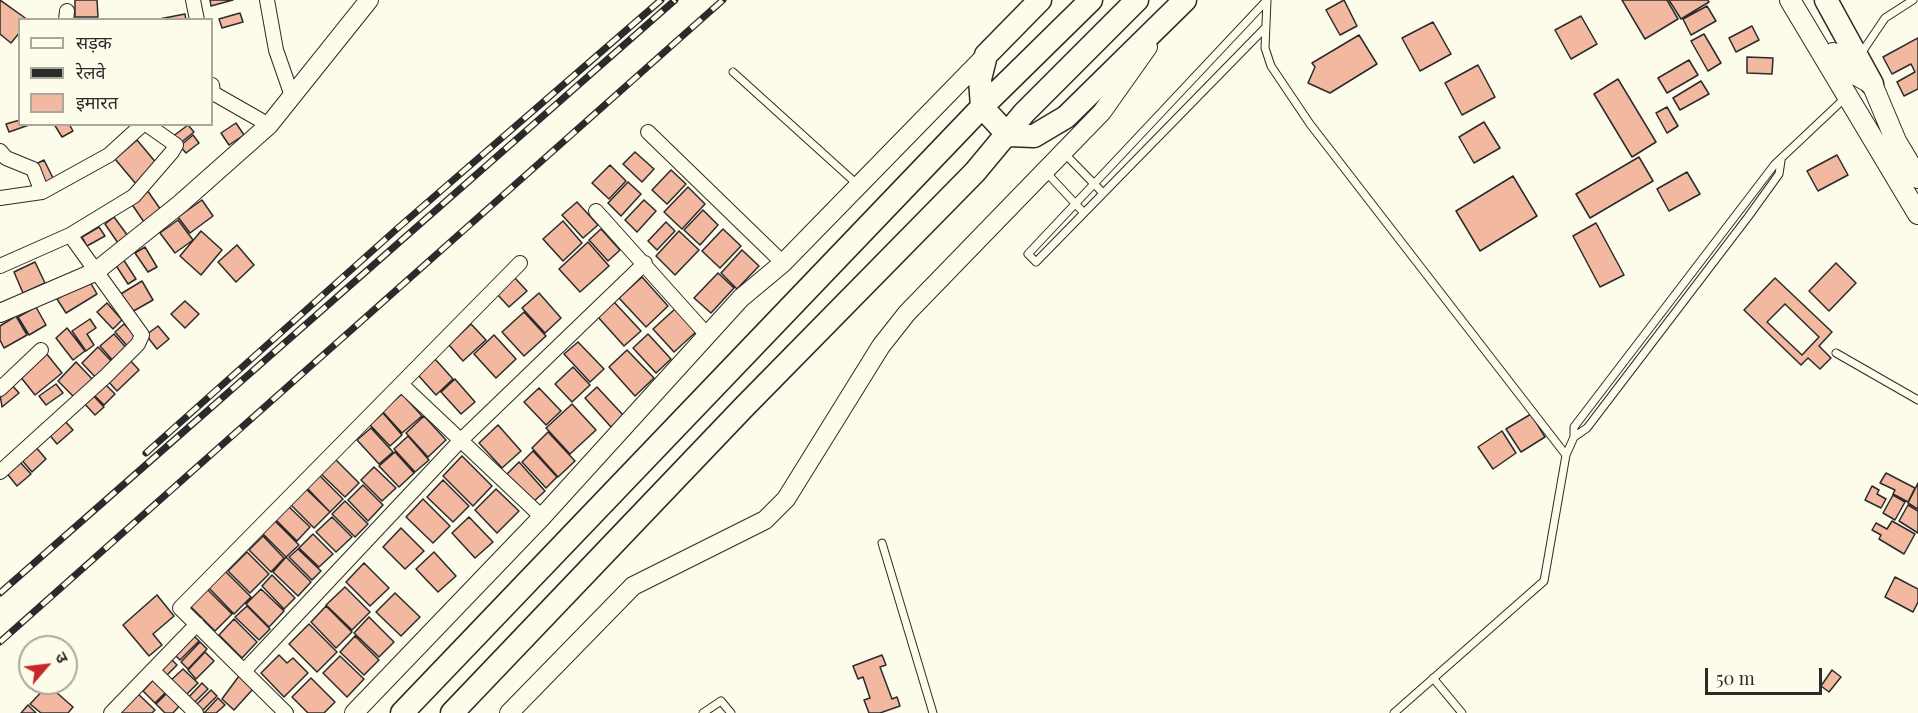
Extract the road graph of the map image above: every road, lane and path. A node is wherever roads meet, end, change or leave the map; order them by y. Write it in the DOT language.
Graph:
graph roads {
  1 [pos="193,0"];
  2 [pos="267,0"];
  3 [pos="369,0"];
  4 [pos="1040,0"];
  5 [pos="1091,0"];
  6 [pos="1137,0"];
  7 [pos="1185,0"];
  8 [pos="1267,0"];
  9 [pos="1790,0"];
  10 [pos="1806,0"];
  11 [pos="1826,0"];
  12 [pos="1913,0"];
  13 [pos="1169,16"];
  14 [pos="197,18"];
  15 [pos="1264,29"];
  16 [pos="1855,50"];
  17 [pos="986,54"];
  18 [pos="733,72"];
  19 [pos="1872,84"];
  20 [pos="213,92"];
  21 [pos="1847,95"];
  22 [pos="292,96"];
  23 [pos="982,107"];
  24 [pos="269,125"];
  25 [pos="153,126"];
  26 [pos="648,132"];
  27 [pos="1008,135"];
  28 [pos="0,151"];
  29 [pos="1064,152"];
  30 [pos="1044,171"];
  31 [pos="1918,178"];
  32 [pos="1094,183"];
  33 [pos="859,185"];
  34 [pos="42,192"];
  35 [pos="1103,193"];
  36 [pos="0,198"];
  37 [pos="1915,203"];
  38 [pos="1075,204"];
  39 [pos="596,211"];
  40 [pos="1084,213"];
  41 [pos="70,236"];
  42 [pos="783,262"];
  43 [pos="520,263"];
  44 [pos="645,263"];
  45 [pos="0,266"];
  46 [pos="95,272"];
  47 [pos="0,313"];
  48 [pos="708,336"];
  49 [pos="41,350"];
  50 [pos="1836,353"];
  51 [pos="401,384"];
  52 [pos="0,388"];
  53 [pos="1918,400"];
  54 [pos="459,442"];
  55 [pos="1566,455"];
  56 [pos="0,472"];
  57 [pos="542,517"];
  58 [pos="882,543"];
  59 [pos="197,624"];
  60 [pos="244,671"];
  61 [pos="154,672"];
  62 [pos="1433,678"];
  63 [pos="111,713"];
  64 [pos="196,713"];
  65 [pos="286,713"];
  66 [pos="354,713"];
  67 [pos="402,713"];
  68 [pos="452,713"];
  69 [pos="509,713"];
  70 [pos="703,713"];
  71 [pos="731,713"];
  72 [pos="933,713"];
  73 [pos="1394,713"];
  74 [pos="1462,713"];
  1 -- 14 [label="street"];
  2 -- 22 [label="street"];
  3 -- 22 [label="street"];
  4 -- 17 [label="main road"];
  5 -- 23 [label="main road"];
  6 -- 27 [label="main road"];
  7 -- 13 [label="main road"];
  8 -- 15 [label="lane"];
  8 -- 32 [label="lane"];
  9 -- 21 [label="main road"];
  10 -- 19 [label="main road"];
  11 -- 16 [label="main road"];
  12 -- 16 [label="lane"];
  13 -- 27 [label="main road"];
  13 -- 29 [label="street"];
  15 -- 35 [label="lane"];
  15 -- 55 [label="lane"];
  16 -- 19 [label="main road"];
  17 -- 23 [label="main road"];
  17 -- 33 [label="street"];
  18 -- 33 [label="lane"];
  19 -- 31 [label="main road"];
  20 -- 24 [label="street"];
  21 -- 37 [label="main road"];
  21 -- 55 [label="lane"];
  22 -- 24 [label="street"];
  23 -- 27 [label="main road"];
  23 -- 67 [label="main road"];
  24 -- 46 [label="street"];
  25 -- 34 [label="street"];
  25 -- 41 [label="street"];
  26 -- 42 [label="street"];
  27 -- 68 [label="main road"];
  28 -- 34 [label="street"];
  29 -- 30 [label="street"];
  29 -- 32 [label="lane"];
  30 -- 38 [label="lane"];
  30 -- 69 [label="street"];
  32 -- 35 [label="lane"];
  32 -- 38 [label="lane"];
  33 -- 42 [label="street"];
  34 -- 36 [label="street"];
  35 -- 40 [label="lane"];
  38 -- 40 [label="lane"];
  38 -- 40 [label="lane"];
  39 -- 44 [label="street"];
  41 -- 45 [label="street"];
  41 -- 46 [label="street"];
  42 -- 48 [label="street"];
  43 -- 51 [label="street"];
  44 -- 48 [label="street"];
  44 -- 54 [label="street"];
  46 -- 47 [label="street"];
  46 -- 56 [label="street"];
  48 -- 57 [label="street"];
  49 -- 52 [label="street"];
  50 -- 53 [label="lane"];
  51 -- 54 [label="street"];
  51 -- 59 [label="street"];
  54 -- 57 [label="street"];
  54 -- 60 [label="street"];
  55 -- 62 [label="lane"];
  57 -- 66 [label="street"];
  58 -- 72 [label="lane"];
  59 -- 60 [label="street"];
  59 -- 61 [label="street"];
  60 -- 65 [label="street"];
  61 -- 63 [label="street"];
  61 -- 64 [label="street"];
  62 -- 73 [label="lane"];
  62 -- 74 [label="lane"];
  70 -- 71 [label="lane"];
}
